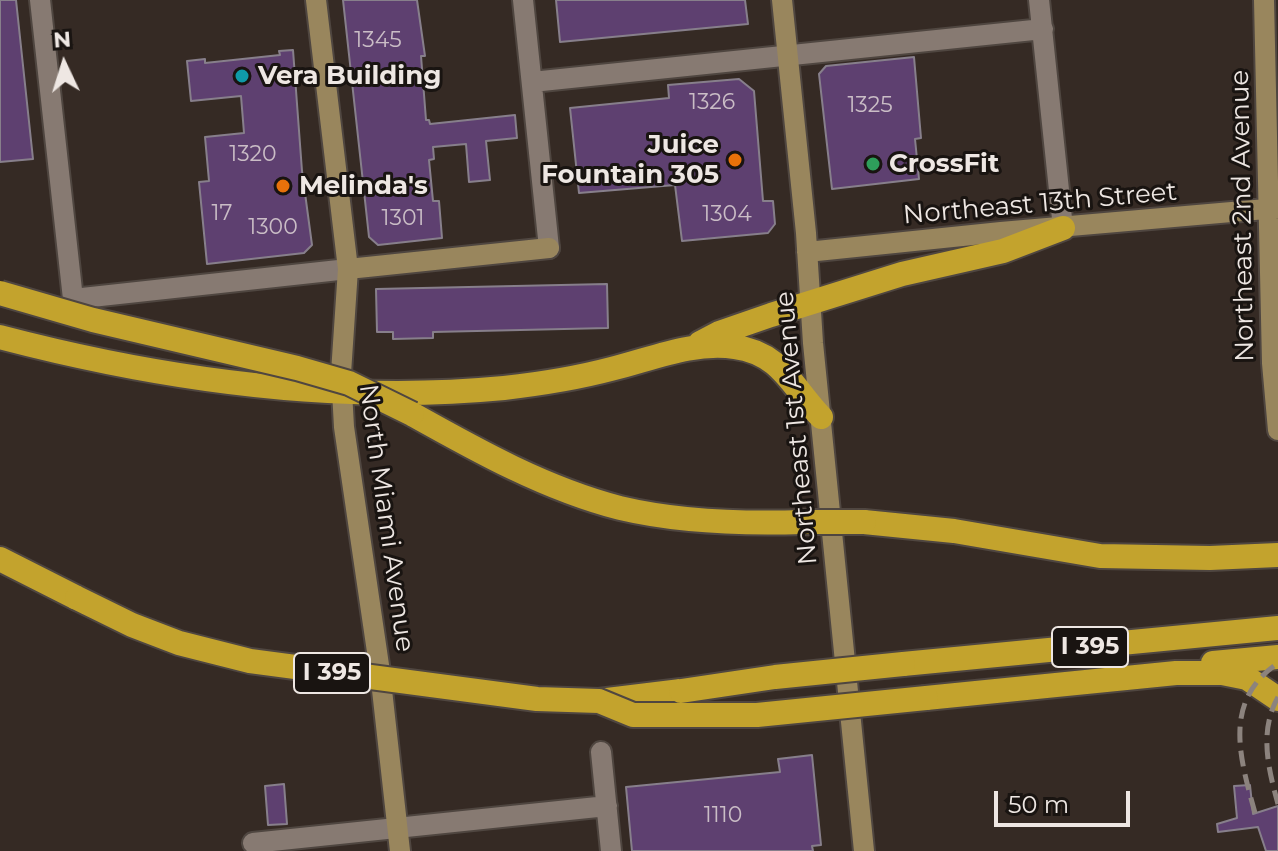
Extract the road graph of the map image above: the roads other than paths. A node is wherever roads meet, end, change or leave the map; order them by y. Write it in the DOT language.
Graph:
graph roads {
  1 [pos="40,0"];
  2 [pos="316,0"];
  3 [pos="523,0"];
  4 [pos="782,0"];
  5 [pos="1039,0"];
  6 [pos="1264,0"];
  7 [pos="1043,29"];
  8 [pos="786,54"];
  9 [pos="532,82"];
  10 [pos="1274,208"];
  11 [pos="1063,228"];
  12 [pos="549,248"];
  13 [pos="807,252"];
  14 [pos="348,269"];
  15 [pos="0,293"];
  16 [pos="810,303"];
  17 [pos="0,338"];
  18 [pos="695,346"];
  19 [pos="341,392"];
  20 [pos="821,417"];
  21 [pos="1278,430"];
  22 [pos="1278,555"];
  23 [pos="0,559"];
  24 [pos="1278,628"];
  25 [pos="1278,657"];
  26 [pos="1176,673"];
  27 [pos="1278,699"];
  28 [pos="599,701"];
  29 [pos="601,752"];
  30 [pos="607,806"];
  31 [pos="397,829"];
  32 [pos="253,843"];
  33 [pos="400,851"];
  34 [pos="611,851"];
  35 [pos="864,851"];
  1 -- 14 [label="street"];
  2 -- 14 [label="main road, North Miami Avenue"];
  3 -- 9 [label="street"];
  4 -- 8 [label="main road, Northeast 1st Avenue"];
  5 -- 7 [label="street"];
  6 -- 10 [label="main road, Northeast 2nd Avenue"];
  7 -- 8 [label="street"];
  7 -- 11 [label="street"];
  8 -- 9 [label="street"];
  8 -- 13 [label="main road, Northeast 1st Avenue"];
  9 -- 12 [label="street"];
  10 -- 11 [label="main road, Northeast 13th Street"];
  10 -- 21 [label="main road, Northeast 2nd Avenue"];
  11 -- 13 [label="main road, Northeast 13th Street"];
  11 -- 16 [label="highway"];
  12 -- 14 [label="main road"];
  13 -- 16 [label="main road, Northeast 1st Avenue"];
  14 -- 19 [label="main road, North Miami Avenue"];
  15 -- 22 [label="highway, bridge"];
  16 -- 18 [label="highway"];
  16 -- 20 [label="main road, Northeast 1st Avenue"];
  17 -- 19 [label="highway"];
  18 -- 19 [label="highway"];
  18 -- 20 [label="highway"];
  19 -- 31 [label="main road, North Miami Avenue"];
  20 -- 35 [label="main road, Northeast 1st Avenue"];
  23 -- 28 [label="highway, I 395, bridge"];
  24 -- 28 [label="highway, I 395, bridge"];
  25 -- 26 [label="highway"];
  26 -- 27 [label="highway"];
  26 -- 28 [label="highway, bridge"];
  29 -- 30 [label="street"];
  30 -- 31 [label="street"];
  30 -- 34 [label="street"];
  31 -- 32 [label="street"];
  31 -- 33 [label="main road, North Miami Avenue"];
}
